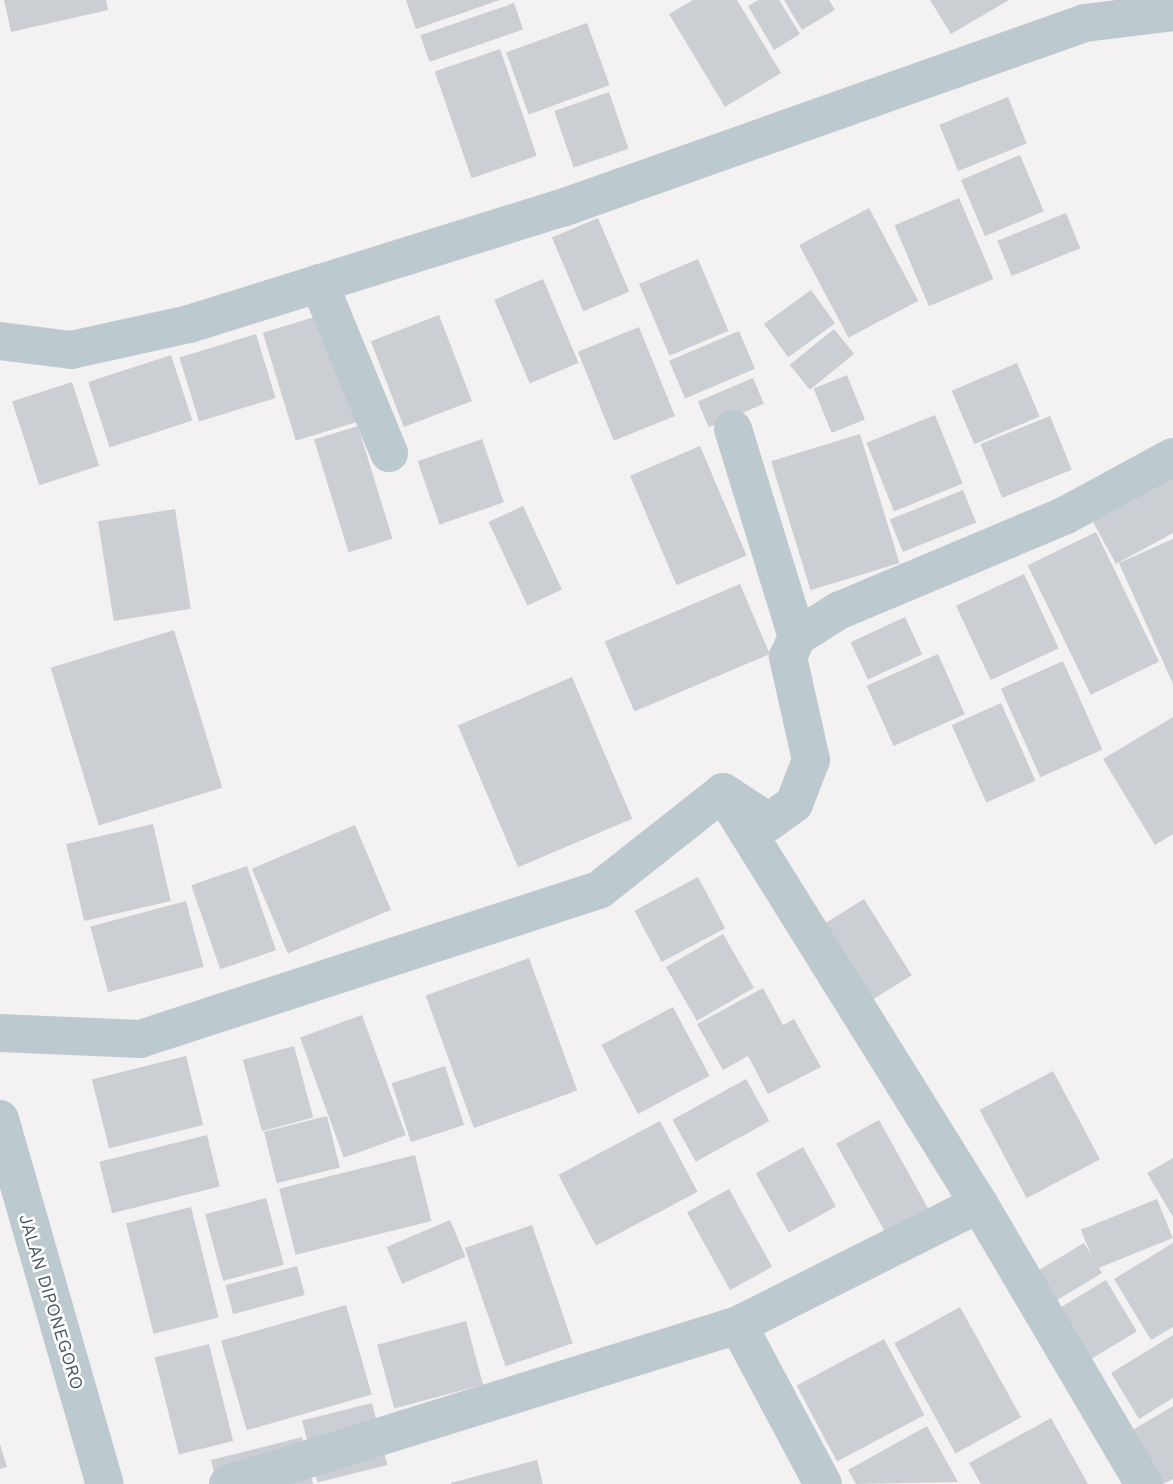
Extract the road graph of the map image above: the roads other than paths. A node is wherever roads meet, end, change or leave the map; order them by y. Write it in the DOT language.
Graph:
graph roads {
  1 [pos="1079,12"];
  2 [pos="1173,12"];
  3 [pos="319,283"];
  4 [pos="0,341"];
  5 [pos="733,429"];
  6 [pos="389,453"];
  7 [pos="1173,457"];
  8 [pos="797,637"];
  9 [pos="723,792"];
  10 [pos="0,1033"];
  11 [pos="2,1140"];
  12 [pos="979,1204"];
  13 [pos="738,1325"];
  14 [pos="105,1484"];
  15 [pos="228,1484"];
  16 [pos="823,1484"];
  17 [pos="1144,1484"];
  1 -- 2 [label="street"];
  1 -- 3 [label="street"];
  3 -- 4 [label="street"];
  3 -- 6 [label="street"];
  5 -- 8 [label="street"];
  7 -- 8 [label="street"];
  8 -- 9 [label="street"];
  9 -- 10 [label="street"];
  9 -- 12 [label="street"];
  11 -- 14 [label="street, JALAN DIPONEGORO"];
  12 -- 13 [label="street"];
  12 -- 17 [label="street"];
  13 -- 15 [label="street"];
  13 -- 16 [label="street"];
}
